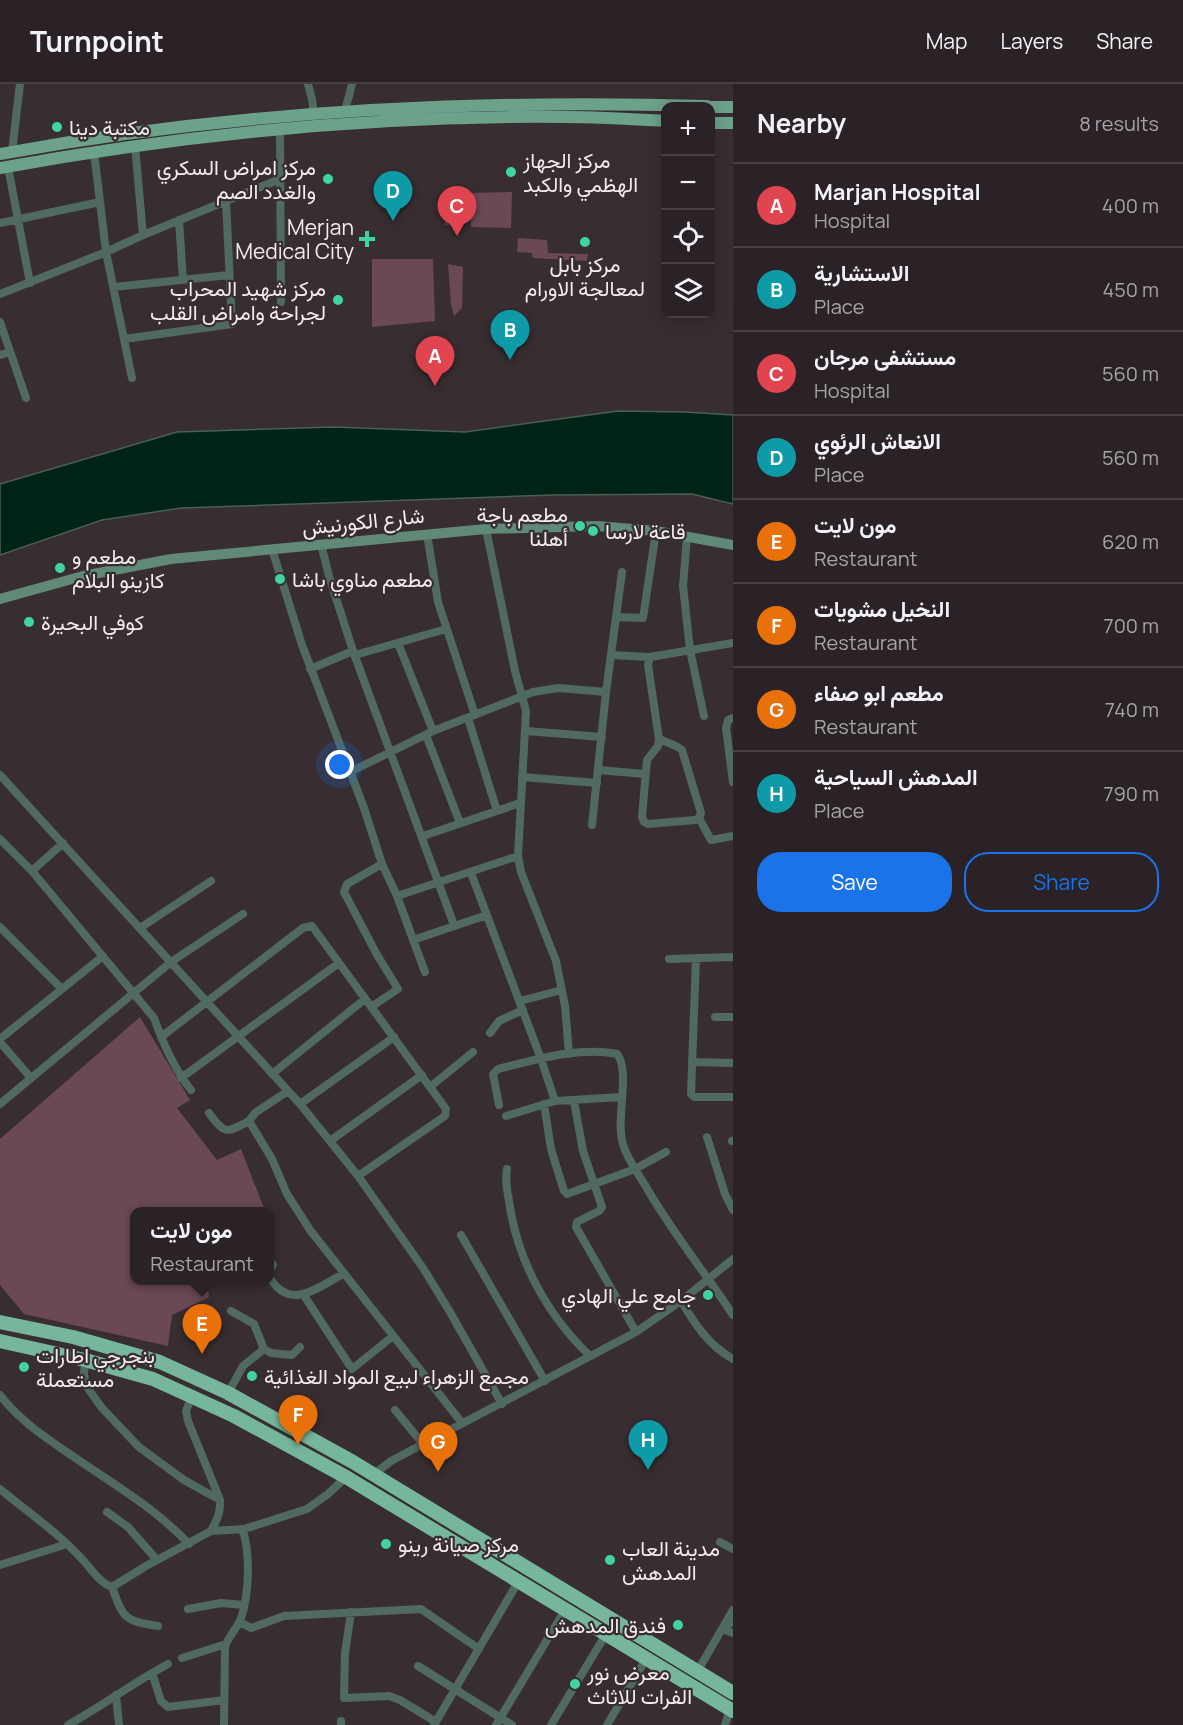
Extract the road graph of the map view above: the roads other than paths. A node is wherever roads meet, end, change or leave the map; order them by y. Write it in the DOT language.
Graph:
graph roads {
  1 [pos="20,84"];
  2 [pos="308,84"];
  3 [pos="352,84"];
  4 [pos="661,105"];
  5 [pos="715,107"];
  6 [pos="733,107"];
  7 [pos="345,111"];
  8 [pos="314,114"];
  9 [pos="661,121"];
  10 [pos="715,123"];
  11 [pos="733,123"];
  12 [pos="280,129"];
  13 [pos="135,146"];
  14 [pos="94,152"];
  15 [pos="6,153"];
  16 [pos="4,168"];
  17 [pos="280,179"];
  18 [pos="226,201"];
  19 [pos="100,202"];
  20 [pos="18,220"];
  21 [pos="179,220"];
  22 [pos="0,223"];
  23 [pos="143,235"];
  24 [pos="106,252"];
  25 [pos="230,275"];
  26 [pos="183,280"];
  27 [pos="30,283"];
  28 [pos="114,287"];
  29 [pos="0,294"];
  30 [pos="281,302"];
  31 [pos="0,322"];
  32 [pos="124,339"];
  33 [pos="10,352"];
  34 [pos="0,355"];
  35 [pos="132,378"];
  36 [pos="26,398"];
  37 [pos="486,529"];
  38 [pos="656,531"];
  39 [pos="427,534"];
  40 [pos="687,536"];
  41 [pos="321,544"];
  42 [pos="733,544"];
  43 [pos="272,549"];
  44 [pos="622,572"];
  45 [pos="0,599"];
  46 [pos="616,617"];
  47 [pos="446,629"];
  48 [pos="398,643"];
  49 [pos="733,643"];
  50 [pos="690,650"];
  51 [pos="354,653"];
  52 [pos="611,655"];
  53 [pos="650,657"];
  54 [pos="310,669"];
  55 [pos="606,692"];
  56 [pos="523,696"];
  57 [pos="471,716"];
  58 [pos="704,716"];
  59 [pos="733,718"];
  60 [pos="526,731"];
  61 [pos="430,733"];
  62 [pos="602,737"];
  63 [pos="659,739"];
  64 [pos="391,752"];
  65 [pos="732,764"];
  66 [pos="598,770"];
  67 [pos="350,772"];
  68 [pos="645,774"];
  69 [pos="0,775"];
  70 [pos="522,777"];
  71 [pos="733,782"];
  72 [pos="597,783"];
  73 [pos="520,803"];
  74 [pos="497,811"];
  75 [pos="699,818"];
  76 [pos="460,823"];
  77 [pos="592,825"];
  78 [pos="423,836"];
  79 [pos="733,836"];
  80 [pos="0,838"];
  81 [pos="63,843"];
  82 [pos="518,856"];
  83 [pos="382,864"];
  84 [pos="32,871"];
  85 [pos="471,873"];
  86 [pos="211,881"];
  87 [pos="439,882"];
  88 [pos="397,896"];
  89 [pos="243,914"];
  90 [pos="487,915"];
  91 [pos="454,925"];
  92 [pos="0,927"];
  93 [pos="140,927"];
  94 [pos="413,940"];
  95 [pos="103,956"];
  96 [pos="733,957"];
  97 [pos="696,958"];
  98 [pos="669,959"];
  99 [pos="171,962"];
  100 [pos="339,963"];
  101 [pos="425,972"];
  102 [pos="61,988"];
  103 [pos="562,990"];
  104 [pos="134,992"];
  105 [pos="366,999"];
  106 [pos="207,1001"];
  107 [pos="520,1001"];
  108 [pos="370,1007"];
  109 [pos="523,1010"];
  110 [pos="715,1017"];
  111 [pos="733,1017"];
  112 [pos="490,1033"];
  113 [pos="238,1036"];
  114 [pos="161,1037"];
  115 [pos="394,1038"];
  116 [pos="0,1040"];
  117 [pos="473,1052"];
  118 [pos="569,1054"];
  119 [pos="541,1059"];
  120 [pos="692,1062"];
  121 [pos="733,1063"];
  122 [pos="272,1074"];
  123 [pos="422,1075"];
  124 [pos="31,1078"];
  125 [pos="181,1078"];
  126 [pos="430,1087"];
  127 [pos="191,1090"];
  128 [pos="288,1091"];
  129 [pos="622,1097"];
  130 [pos="733,1097"];
  131 [pos="555,1101"];
  132 [pos="574,1101"];
  133 [pos="0,1104"];
  134 [pos="300,1104"];
  135 [pos="544,1104"];
  136 [pos="499,1105"];
  137 [pos="209,1113"];
  138 [pos="506,1116"];
  139 [pos="249,1121"];
  140 [pos="707,1137"];
  141 [pos="330,1141"];
  142 [pos="666,1152"];
  143 [pos="507,1169"];
  144 [pos="635,1169"];
  145 [pos="358,1176"];
  146 [pos="595,1185"];
  147 [pos="733,1210"];
  148 [pos="461,1235"];
  149 [pos="733,1259"];
  150 [pos="343,1274"];
  151 [pos="709,1279"];
  152 [pos="274,1284"];
  153 [pos="303,1294"];
  154 [pos="681,1301"];
  155 [pos="231,1311"];
  156 [pos="733,1315"];
  157 [pos="0,1322"];
  158 [pos="636,1332"];
  159 [pos="393,1336"];
  160 [pos="0,1341"];
  161 [pos="300,1347"];
  162 [pos="264,1349"];
  163 [pos="590,1356"];
  164 [pos="733,1359"];
  165 [pos="85,1360"];
  166 [pos="160,1362"];
  167 [pos="153,1379"];
  168 [pos="199,1380"];
  169 [pos="544,1381"];
  170 [pos="228,1393"];
  171 [pos="0,1395"];
  172 [pos="192,1396"];
  173 [pos="502,1404"];
  174 [pos="395,1410"];
  175 [pos="462,1423"];
  176 [pos="423,1444"];
  177 [pos="372,1475"];
  178 [pos="346,1477"];
  179 [pos="1,1491"];
  180 [pos="220,1500"];
  181 [pos="107,1512"];
  182 [pos="242,1529"];
  183 [pos="211,1531"];
  184 [pos="720,1542"];
  185 [pos="67,1544"];
  186 [pos="189,1544"];
  187 [pos="733,1550"];
  188 [pos="157,1560"];
  189 [pos="0,1565"];
  190 [pos="518,1582"];
  191 [pos="112,1587"];
  192 [pos="244,1605"];
  193 [pos="188,1609"];
  194 [pos="565,1610"];
  195 [pos="733,1610"];
  196 [pos="351,1612"];
  197 [pos="240,1622"];
  198 [pos="733,1622"];
  199 [pos="158,1626"];
  200 [pos="723,1629"];
  201 [pos="606,1634"];
  202 [pos="733,1634"];
  203 [pos="226,1644"];
  204 [pos="479,1649"];
  205 [pos="182,1658"];
  206 [pos="646,1659"];
  207 [pos="168,1664"];
  208 [pos="418,1666"];
  209 [pos="697,1672"];
  210 [pos="152,1673"];
  211 [pos="455,1689"];
  212 [pos="733,1693"];
  213 [pos="116,1695"];
  214 [pos="224,1700"];
  215 [pos="732,1710"];
  216 [pos="498,1721"];
  217 [pos="435,1724"];
  218 [pos="68,1725"];
  219 [pos="118,1725"];
  220 [pos="224,1725"];
  221 [pos="512,1725"];
  222 [pos="551,1725"];
  223 [pos="607,1725"];
  224 [pos="725,1725"];
  1 -- 15 [label="street"];
  2 -- 8 [label="street"];
  3 -- 7 [label="street"];
  4 -- 7 [label="main road"];
  5 -- 6 [label="main road"];
  7 -- 8 [label="main road"];
  8 -- 15 [label="main road"];
  9 -- 12 [label="main road"];
  10 -- 11 [label="main road"];
  12 -- 13 [label="main road"];
  12 -- 17 [label="street"];
  13 -- 14 [label="main road"];
  13 -- 23 [label="street"];
  14 -- 16 [label="main road"];
  14 -- 19 [label="street"];
  16 -- 20 [label="street"];
  17 -- 18 [label="street"];
  17 -- 30 [label="street"];
  18 -- 21 [label="street"];
  18 -- 25 [label="street"];
  19 -- 20 [label="street"];
  19 -- 24 [label="street"];
  20 -- 22 [label="street"];
  20 -- 27 [label="street"];
  21 -- 23 [label="street"];
  21 -- 26 [label="street"];
  23 -- 24 [label="street"];
  24 -- 27 [label="street"];
  24 -- 28 [label="street"];
  25 -- 26 [label="street"];
  25 -- 32 [label="street"];
  26 -- 28 [label="street"];
  27 -- 29 [label="street"];
  28 -- 32 [label="street"];
  31 -- 33 [label="street"];
  32 -- 35 [label="street"];
  33 -- 34 [label="street"];
  33 -- 36 [label="street"];
  37 -- 38 [label="street, شارع الكورنيش"];
  37 -- 39 [label="street, شارع الكورنيش"];
  37 -- 56 [label="street"];
  38 -- 40 [label="street, شارع الكورنيش"];
  38 -- 46 [label="street"];
  39 -- 41 [label="street, شارع الكورنيش"];
  39 -- 47 [label="street"];
  40 -- 42 [label="street, شارع الكورنيش"];
  40 -- 50 [label="street"];
  41 -- 43 [label="street, شارع الكورنيش"];
  41 -- 51 [label="street"];
  43 -- 45 [label="street, شارع الكورنيش"];
  43 -- 54 [label="street"];
  44 -- 46 [label="street"];
  46 -- 52 [label="street"];
  47 -- 48 [label="street"];
  47 -- 57 [label="street"];
  48 -- 51 [label="street"];
  48 -- 61 [label="street"];
  49 -- 50 [label="street"];
  50 -- 53 [label="street"];
  50 -- 58 [label="street"];
  51 -- 54 [label="street"];
  51 -- 64 [label="street"];
  52 -- 53 [label="street"];
  52 -- 55 [label="street"];
  53 -- 63 [label="street"];
  54 -- 67 [label="street"];
  55 -- 56 [label="street"];
  55 -- 62 [label="street"];
  56 -- 57 [label="street"];
  56 -- 60 [label="street"];
  57 -- 61 [label="street"];
  57 -- 74 [label="street"];
  59 -- 65 [label="street"];
  60 -- 62 [label="street"];
  60 -- 70 [label="street"];
  61 -- 64 [label="street"];
  61 -- 76 [label="street"];
  62 -- 66 [label="street"];
  63 -- 68 [label="street"];
  63 -- 75 [label="street"];
  64 -- 67 [label="street"];
  64 -- 78 [label="street"];
  65 -- 71 [label="street"];
  66 -- 68 [label="street"];
  66 -- 72 [label="street"];
  67 -- 83 [label="street"];
  68 -- 75 [label="street"];
  69 -- 81 [label="street"];
  70 -- 72 [label="street"];
  70 -- 73 [label="street"];
  72 -- 77 [label="street"];
  73 -- 74 [label="street"];
  73 -- 82 [label="street"];
  74 -- 76 [label="street"];
  75 -- 79 [label="street"];
  76 -- 78 [label="street"];
  78 -- 87 [label="street"];
  80 -- 84 [label="street"];
  81 -- 84 [label="street"];
  81 -- 93 [label="street"];
  82 -- 85 [label="street"];
  82 -- 103 [label="street"];
  83 -- 88 [label="street"];
  83 -- 108 [label="street"];
  84 -- 95 [label="street"];
  85 -- 87 [label="street"];
  85 -- 90 [label="street"];
  86 -- 93 [label="street"];
  87 -- 88 [label="street"];
  87 -- 91 [label="street"];
  88 -- 94 [label="street"];
  89 -- 99 [label="street"];
  90 -- 91 [label="street"];
  90 -- 107 [label="street"];
  91 -- 94 [label="street"];
  92 -- 102 [label="street"];
  93 -- 99 [label="street"];
  94 -- 101 [label="street"];
  95 -- 102 [label="street"];
  95 -- 104 [label="street"];
  96 -- 97 [label="street"];
  97 -- 98 [label="street"];
  97 -- 120 [label="street"];
  99 -- 104 [label="street"];
  99 -- 106 [label="street"];
  100 -- 105 [label="street"];
  100 -- 106 [label="street"];
  100 -- 113 [label="street"];
  102 -- 116 [label="street"];
  103 -- 107 [label="street"];
  103 -- 118 [label="street"];
  104 -- 114 [label="street"];
  104 -- 124 [label="street"];
  105 -- 108 [label="street"];
  105 -- 122 [label="street"];
  106 -- 113 [label="street"];
  106 -- 114 [label="street"];
  107 -- 109 [label="street"];
  108 -- 115 [label="street"];
  109 -- 112 [label="street"];
  109 -- 119 [label="street"];
  110 -- 111 [label="street"];
  113 -- 122 [label="street"];
  113 -- 125 [label="street"];
  114 -- 125 [label="street"];
  115 -- 123 [label="street"];
  115 -- 134 [label="street"];
  116 -- 124 [label="street"];
  117 -- 126 [label="street"];
  118 -- 119 [label="street"];
  118 -- 129 [label="street"];
  119 -- 131 [label="street"];
  119 -- 136 [label="street"];
  120 -- 121 [label="street"];
  120 -- 130 [label="street"];
  122 -- 128 [label="street"];
  123 -- 126 [label="street"];
  123 -- 141 [label="street"];
  124 -- 133 [label="street"];
  125 -- 127 [label="street"];
  126 -- 145 [label="street"];
  128 -- 134 [label="street"];
  128 -- 139 [label="street"];
  129 -- 132 [label="street"];
  129 -- 144 [label="street"];
  131 -- 132 [label="street"];
  131 -- 135 [label="street"];
  132 -- 146 [label="street"];
  134 -- 141 [label="street"];
  135 -- 138 [label="street"];
  135 -- 146 [label="street"];
  137 -- 139 [label="street"];
  139 -- 150 [label="street"];
  140 -- 147 [label="street"];
  141 -- 145 [label="street"];
  142 -- 144 [label="street"];
  143 -- 163 [label="street"];
  144 -- 146 [label="street"];
  144 -- 151 [label="street"];
  145 -- 173 [label="street"];
  146 -- 158 [label="street"];
  148 -- 169 [label="street"];
  149 -- 151 [label="street"];
  150 -- 153 [label="street"];
  150 -- 159 [label="street"];
  151 -- 154 [label="street"];
  151 -- 156 [label="street"];
  152 -- 153 [label="street"];
  153 -- 159 [label="street"];
  154 -- 158 [label="street"];
  154 -- 164 [label="street"];
  155 -- 162 [label="street"];
  157 -- 166 [label="highway"];
  158 -- 163 [label="street"];
  159 -- 175 [label="street"];
  160 -- 165 [label="highway"];
  161 -- 162 [label="street"];
  162 -- 170 [label="street"];
  163 -- 169 [label="street"];
  165 -- 167 [label="highway"];
  165 -- 180 [label="street"];
  166 -- 167 [label="highway"];
  166 -- 168 [label="highway"];
  167 -- 172 [label="highway"];
  168 -- 170 [label="highway"];
  168 -- 172 [label="highway"];
  169 -- 173 [label="street"];
  170 -- 177 [label="highway"];
  171 -- 186 [label="street"];
  172 -- 178 [label="highway"];
  172 -- 180 [label="street"];
  173 -- 175 [label="street"];
  174 -- 176 [label="street"];
  175 -- 176 [label="street"];
  176 -- 177 [label="street"];
  177 -- 209 [label="highway"];
  178 -- 182 [label="street"];
  178 -- 190 [label="highway"];
  179 -- 185 [label="street"];
  180 -- 183 [label="street"];
  181 -- 188 [label="street"];
  182 -- 183 [label="street"];
  182 -- 192 [label="street"];
  183 -- 186 [label="street"];
  184 -- 187 [label="street"];
  185 -- 189 [label="street"];
  185 -- 191 [label="street"];
  186 -- 188 [label="street"];
  188 -- 191 [label="street"];
  190 -- 194 [label="highway"];
  190 -- 204 [label="street"];
  191 -- 199 [label="street"];
  192 -- 193 [label="street"];
  192 -- 197 [label="street"];
  194 -- 201 [label="highway"];
  194 -- 216 [label="street"];
  195 -- 200 [label="street"];
  196 -- 197 [label="street"];
  196 -- 204 [label="street"];
  196 -- 217 [label="street"];
  197 -- 203 [label="street"];
  198 -- 200 [label="street"];
  200 -- 202 [label="street"];
  200 -- 209 [label="street"];
  201 -- 206 [label="highway"];
  201 -- 222 [label="street"];
  203 -- 205 [label="street"];
  203 -- 214 [label="street"];
  204 -- 211 [label="street"];
  206 -- 215 [label="highway"];
  206 -- 223 [label="street"];
  207 -- 210 [label="street"];
  208 -- 211 [label="street"];
  209 -- 212 [label="highway"];
  210 -- 213 [label="street"];
  210 -- 214 [label="street"];
  211 -- 216 [label="street"];
  211 -- 217 [label="street"];
  213 -- 218 [label="street"];
  213 -- 219 [label="street"];
  214 -- 220 [label="street"];
  215 -- 224 [label="street"];
  216 -- 221 [label="street"];
}
